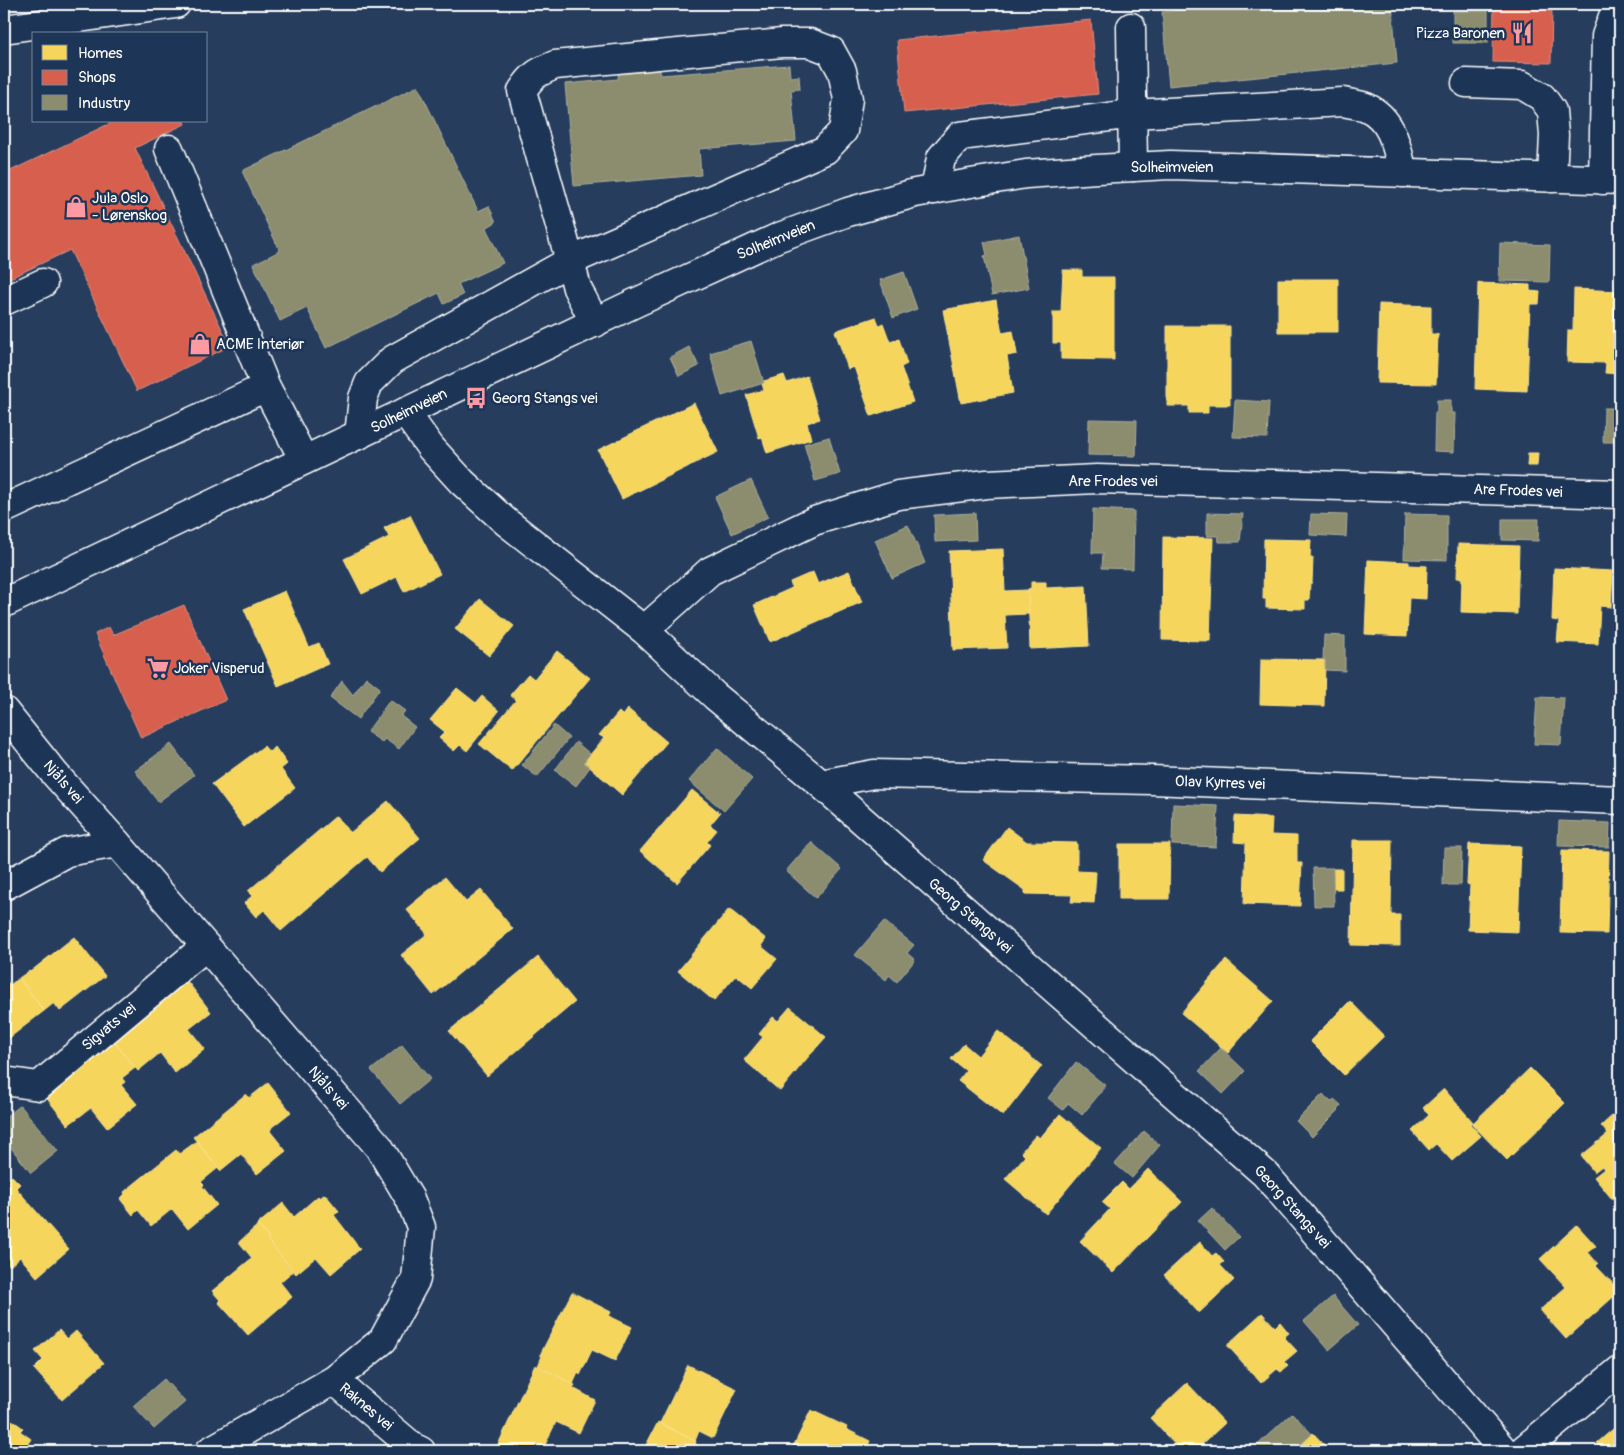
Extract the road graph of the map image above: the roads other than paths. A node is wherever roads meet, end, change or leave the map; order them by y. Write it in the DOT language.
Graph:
graph roads {
  1 [pos="176,4"];
  2 [pos="1620,4"];
  3 [pos="1131,27"];
  4 [pos="4,29"];
  5 [pos="1466,83"];
  6 [pos="1132,114"];
  7 [pos="1612,116"];
  8 [pos="169,149"];
  9 [pos="1133,167"];
  10 [pos="1403,173"];
  11 [pos="1552,178"];
  12 [pos="1612,180"];
  13 [pos="934,190"];
  14 [pos="570,260"];
  15 [pos="43,284"];
  16 [pos="4,301"];
  17 [pos="595,322"];
  18 [pos="266,387"];
  19 [pos="405,412"];
  20 [pos="359,434"];
  21 [pos="304,460"];
  22 [pos="1620,494"];
  23 [pos="4,509"];
  24 [pos="4,603"];
  25 [pos="644,630"];
  26 [pos="4,711"];
  27 [pos="821,784"];
  28 [pos="1620,800"];
  29 [pos="117,843"];
  30 [pos="4,886"];
  31 [pos="206,946"];
  32 [pos="4,1081"];
  33 [pos="1620,1370"];
  34 [pos="334,1380"];
  35 [pos="210,1451"];
  36 [pos="421,1451"];
  37 [pos="1504,1451"];
  38 [pos="1522,1451"];
  1 -- 4 [label="main road"];
  2 -- 7 [label="main road"];
  3 -- 6 [label="main road"];
  5 -- 11 [label="main road"];
  6 -- 9 [label="main road"];
  6 -- 10 [label="main road"];
  6 -- 13 [label="main road"];
  7 -- 12 [label="main road"];
  8 -- 18 [label="main road"];
  9 -- 10 [label="main road, Solheimveien"];
  9 -- 13 [label="main road, Solheimveien"];
  10 -- 11 [label="main road, Solheimveien"];
  11 -- 12 [label="main road, Solheimveien"];
  13 -- 17 [label="main road, Solheimveien"];
  14 -- 14 [label="main road"];
  14 -- 17 [label="main road"];
  14 -- 20 [label="main road"];
  15 -- 16 [label="main road"];
  17 -- 19 [label="main road, Solheimveien"];
  18 -- 21 [label="main road"];
  18 -- 23 [label="main road"];
  19 -- 20 [label="main road, Solheimveien"];
  19 -- 25 [label="main road, Georg Stangs vei"];
  20 -- 21 [label="main road, Solheimveien"];
  21 -- 24 [label="main road, Solheimveien"];
  22 -- 25 [label="main road, Are Frodes vei"];
  25 -- 27 [label="main road, Georg Stangs vei"];
  26 -- 29 [label="main road, Njåls vei"];
  27 -- 28 [label="main road, Olav Kyrres vei"];
  27 -- 37 [label="main road, Georg Stangs vei"];
  29 -- 30 [label="main road"];
  29 -- 31 [label="main road, Njåls vei"];
  31 -- 32 [label="main road, Sigvats vei"];
  31 -- 34 [label="main road, Njåls vei"];
  33 -- 38 [label="main road"];
  34 -- 35 [label="main road, Njåls vei"];
  34 -- 36 [label="main road, Raknes vei"];
}
